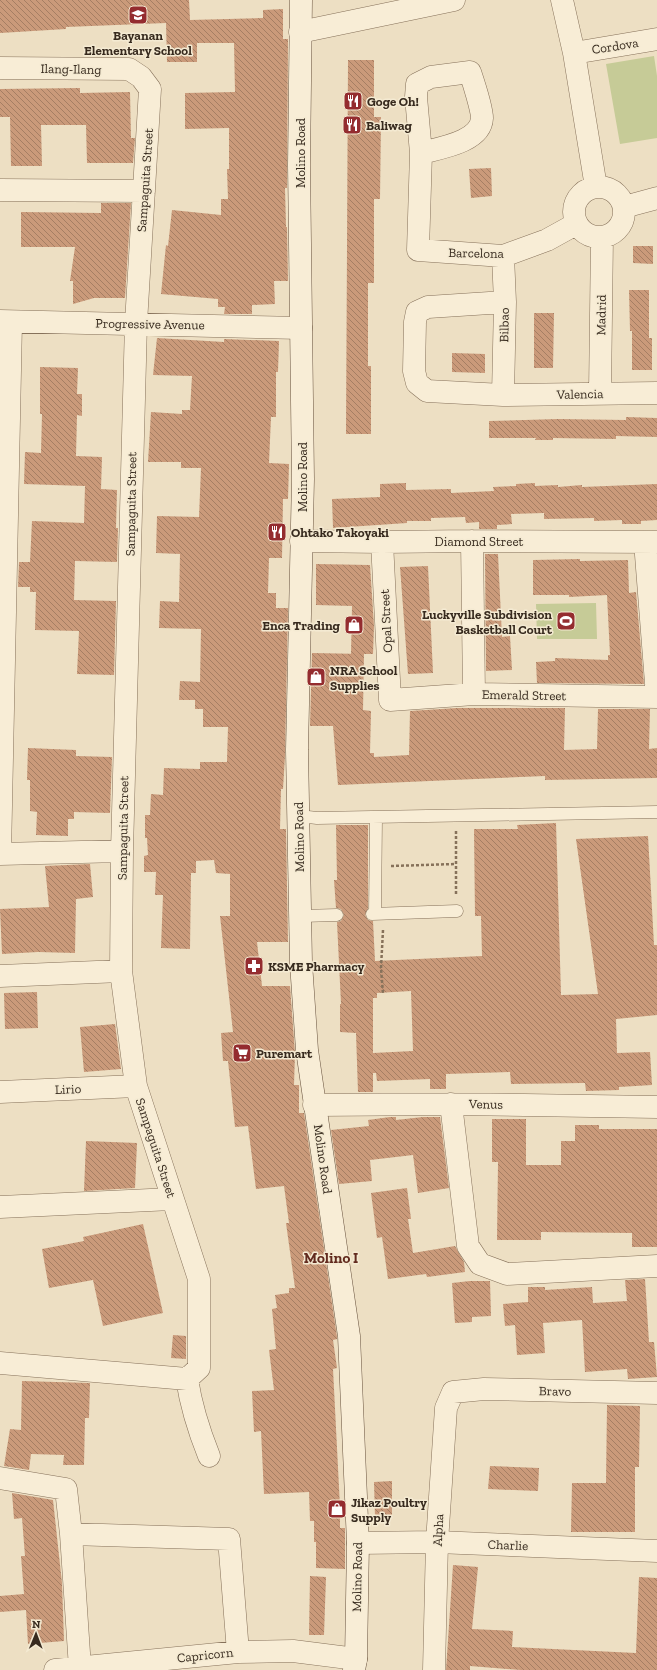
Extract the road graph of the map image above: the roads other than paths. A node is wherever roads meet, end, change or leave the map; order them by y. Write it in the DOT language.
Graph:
graph roads {
  1 [pos="301,0"];
  2 [pos="454,0"];
  3 [pos="562,0"];
  4 [pos="300,32"];
  5 [pos="657,39"];
  6 [pos="574,53"];
  7 [pos="0,68"];
  8 [pos="141,77"];
  9 [pos="421,153"];
  10 [pos="596,187"];
  11 [pos="0,190"];
  12 [pos="144,191"];
  13 [pos="657,198"];
  14 [pos="624,207"];
  15 [pos="576,224"];
  16 [pos="602,237"];
  17 [pos="503,256"];
  18 [pos="505,302"];
  19 [pos="5,321"];
  20 [pos="136,323"];
  21 [pos="301,328"];
  22 [pos="657,393"];
  23 [pos="600,394"];
  24 [pos="504,395"];
  25 [pos="301,541"];
  26 [pos="472,541"];
  27 [pos="382,542"];
  28 [pos="651,542"];
  29 [pos="474,694"];
  30 [pos="657,697"];
  31 [pos="390,700"];
  32 [pos="657,812"];
  33 [pos="299,816"];
  34 [pos="376,817"];
  35 [pos="122,851"];
  36 [pos="0,854"];
  37 [pos="456,911"];
  38 [pos="337,915"];
  39 [pos="301,916"];
  40 [pos="121,971"];
  41 [pos="0,976"];
  42 [pos="136,1086"];
  43 [pos="0,1092"];
  44 [pos="452,1104"];
  45 [pos="314,1105"];
  46 [pos="657,1107"];
  47 [pos="172,1199"];
  48 [pos="0,1207"];
  49 [pos="657,1266"];
  50 [pos="0,1363"];
  51 [pos="187,1379"];
  52 [pos="453,1392"];
  53 [pos="657,1393"];
  54 [pos="209,1456"];
  55 [pos="0,1478"];
  56 [pos="71,1534"];
  57 [pos="437,1542"];
  58 [pos="358,1543"];
  59 [pos="657,1551"];
  60 [pos="238,1652"];
  61 [pos="355,1665"];
  62 [pos="80,1668"];
  63 [pos="55,1670"];
  64 [pos="434,1670"];
  1 -- 4 [label="street, Molino Road"];
  2 -- 4 [label="street"];
  3 -- 6 [label="street"];
  4 -- 21 [label="street, Molino Road"];
  5 -- 6 [label="street, Cordova"];
  6 -- 10 [label="street"];
  7 -- 8 [label="street, Ilang-Ilang"];
  8 -- 12 [label="street, Sampaguita Street"];
  9 -- 9 [label="street"];
  9 -- 17 [label="street, Barcelona"];
  10 -- 14 [label="street"];
  10 -- 15 [label="street"];
  11 -- 12 [label="street"];
  12 -- 20 [label="street, Sampaguita Street"];
  13 -- 14 [label="street"];
  14 -- 16 [label="street"];
  15 -- 16 [label="street"];
  15 -- 17 [label="street, Barcelona"];
  16 -- 23 [label="street, Madrid"];
  17 -- 18 [label="street, Bilbao"];
  18 -- 24 [label="street, Bilbao"];
  18 -- 24 [label="street, Valencia"];
  19 -- 20 [label="street, Progressive Avenue"];
  19 -- 36 [label="street"];
  20 -- 21 [label="street, Progressive Avenue"];
  20 -- 35 [label="street, Sampaguita Street"];
  21 -- 25 [label="street, Molino Road"];
  22 -- 23 [label="street, Valencia"];
  23 -- 24 [label="street, Valencia"];
  25 -- 27 [label="street, Diamond Street"];
  25 -- 33 [label="street, Molino Road"];
  26 -- 27 [label="street, Diamond Street"];
  26 -- 28 [label="street, Diamond Street"];
  26 -- 29 [label="street"];
  27 -- 31 [label="street, Opal Street"];
  28 -- 30 [label="street"];
  29 -- 30 [label="street, Emerald Street"];
  29 -- 31 [label="street, Emerald Street"];
  32 -- 34 [label="lane"];
  33 -- 34 [label="lane"];
  33 -- 39 [label="street, Molino Road"];
  34 -- 37 [label="lane"];
  35 -- 36 [label="street"];
  35 -- 40 [label="street, Sampaguita Street"];
  38 -- 39 [label="lane"];
  39 -- 45 [label="street, Molino Road"];
  40 -- 41 [label="street"];
  40 -- 42 [label="street, Sampaguita Street"];
  42 -- 43 [label="street, Lirio"];
  42 -- 47 [label="street, Sampaguita Street"];
  44 -- 45 [label="street, Venus"];
  44 -- 46 [label="street, Venus"];
  44 -- 49 [label="street"];
  45 -- 58 [label="street, Molino Road"];
  47 -- 48 [label="street"];
  47 -- 51 [label="street, Sampaguita Street"];
  50 -- 51 [label="street"];
  51 -- 54 [label="street"];
  52 -- 53 [label="street, Bravo"];
  52 -- 57 [label="street, Alpha"];
  55 -- 56 [label="street"];
  56 -- 60 [label="street"];
  56 -- 62 [label="street"];
  57 -- 58 [label="street, Charlie"];
  57 -- 59 [label="street, Charlie"];
  57 -- 64 [label="street, Alpha"];
  58 -- 61 [label="street, Molino Road"];
  60 -- 61 [label="street, Capricorn"];
  60 -- 62 [label="street, Capricorn"];
  62 -- 63 [label="street, Capricorn"];
}
